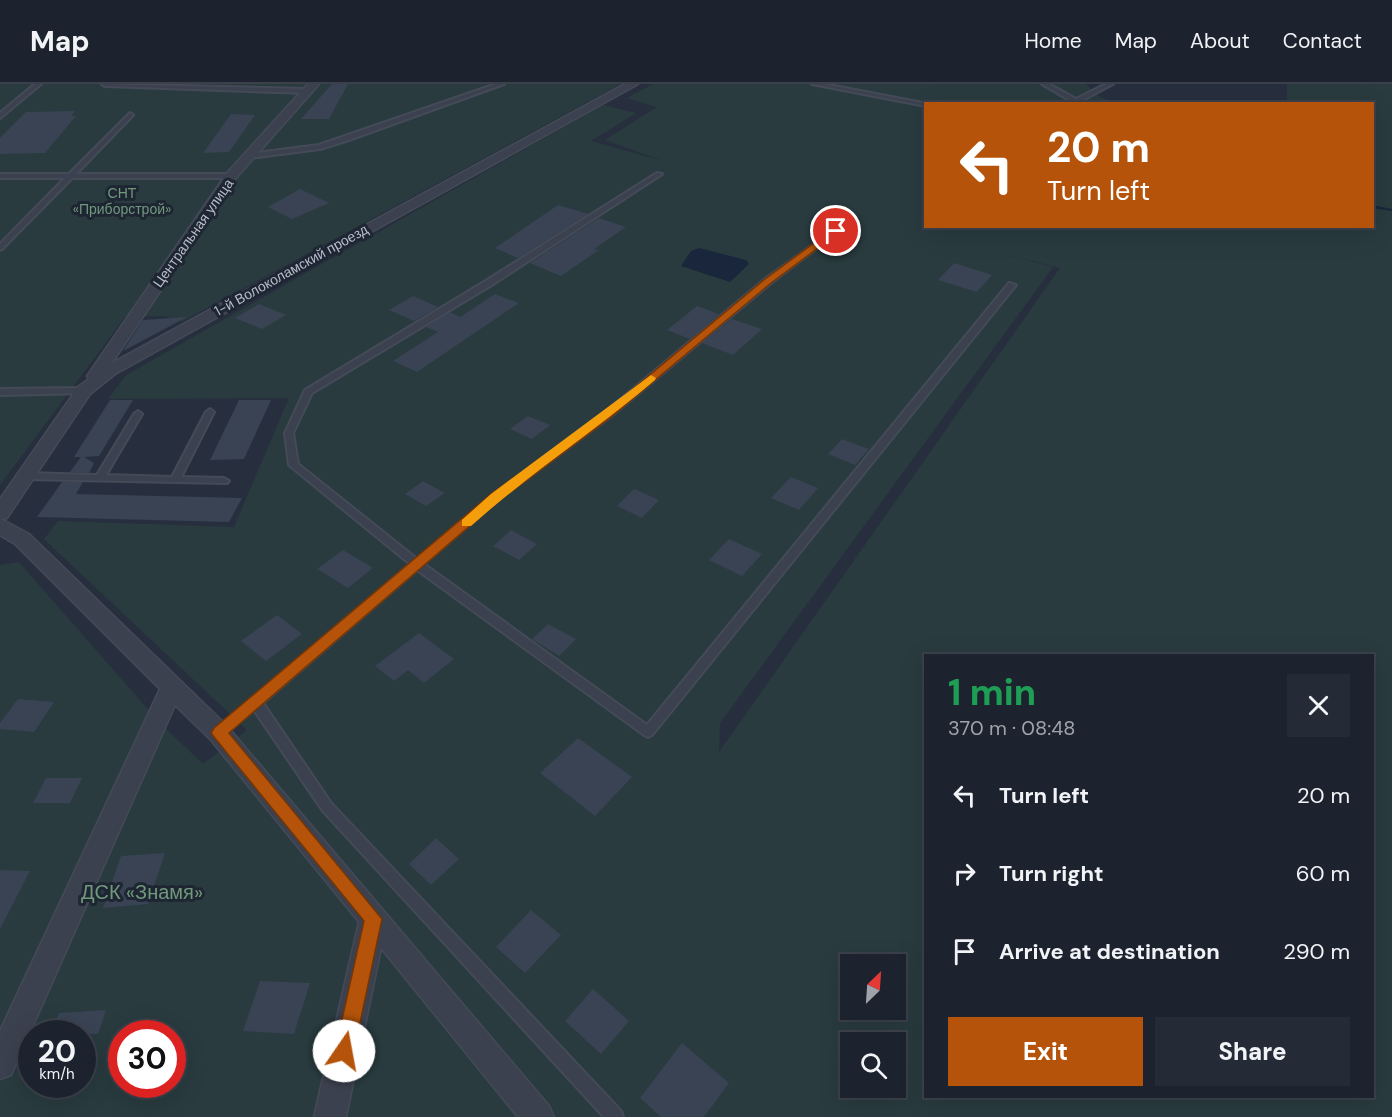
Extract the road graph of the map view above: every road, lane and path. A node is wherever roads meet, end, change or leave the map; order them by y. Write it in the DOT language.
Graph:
graph roads {
  1 [pos="38,84"];
  2 [pos="105,84"];
  3 [pos="479,84"];
  4 [pos="501,84"];
  5 [pos="633,84"];
  6 [pos="815,84"];
  7 [pos="1045,84"];
  8 [pos="1091,84"];
  9 [pos="1110,84"];
  10 [pos="195,85"];
  11 [pos="311,88"];
  12 [pos="486,89"];
  13 [pos="1098,90"];
  14 [pos="1073,102"];
  15 [pos="924,104"];
  16 [pos="130,114"];
  17 [pos="0,116"];
  18 [pos="249,156"];
  19 [pos="659,174"];
  20 [pos="0,176"];
  21 [pos="69,176"];
  22 [pos="231,176"];
  23 [pos="836,231"];
  24 [pos="0,248"];
  25 [pos="1012,285"];
  26 [pos="84,391"];
  27 [pos="0,392"];
  28 [pos="210,412"];
  29 [pos="138,414"];
  30 [pos="24,476"];
  31 [pos="100,478"];
  32 [pos="175,480"];
  33 [pos="224,481"];
  34 [pos="0,513"];
  35 [pos="0,526"];
  36 [pos="418,565"];
  37 [pos="172,687"];
  38 [pos="255,701"];
  39 [pos="219,733"];
  40 [pos="373,919"];
  41 [pos="0,1064"];
  42 [pos="330,1117"];
  43 [pos="538,1117"];
  44 [pos="615,1117"];
  1 -- 17 [label="lane"];
  2 -- 10 [label="lane"];
  3 -- 12 [label="lane"];
  4 -- 12 [label="lane"];
  5 -- 26 [label="street, 1-й Волоколамский проезд"];
  6 -- 15 [label="lane"];
  7 -- 14 [label="lane"];
  8 -- 13 [label="lane"];
  9 -- 13 [label="lane"];
  10 -- 11 [label="lane"];
  11 -- 18 [label="street, Центральная улица"];
  12 -- 18 [label="lane"];
  13 -- 14 [label="lane"];
  16 -- 21 [label="lane"];
  18 -- 22 [label="street, Центральная улица"];
  19 -- 36 [label="lane"];
  20 -- 21 [label="lane"];
  21 -- 22 [label="lane"];
  21 -- 24 [label="lane"];
  22 -- 26 [label="street, Центральная улица"];
  23 -- 36 [label="lane"];
  25 -- 36 [label="lane"];
  26 -- 27 [label="lane"];
  26 -- 30 [label="street, 1-й Волоколамский проезд"];
  28 -- 32 [label="lane"];
  29 -- 31 [label="lane"];
  30 -- 31 [label="lane"];
  30 -- 34 [label="street, 1-й Волоколамский проезд"];
  31 -- 32 [label="lane"];
  32 -- 33 [label="lane"];
  35 -- 37 [label="street"];
  36 -- 38 [label="lane"];
  37 -- 39 [label="street"];
  37 -- 41 [label="street"];
  38 -- 39 [label="lane"];
  38 -- 44 [label="lane"];
  39 -- 40 [label="street"];
  40 -- 42 [label="street"];
  40 -- 43 [label="street"];
}
